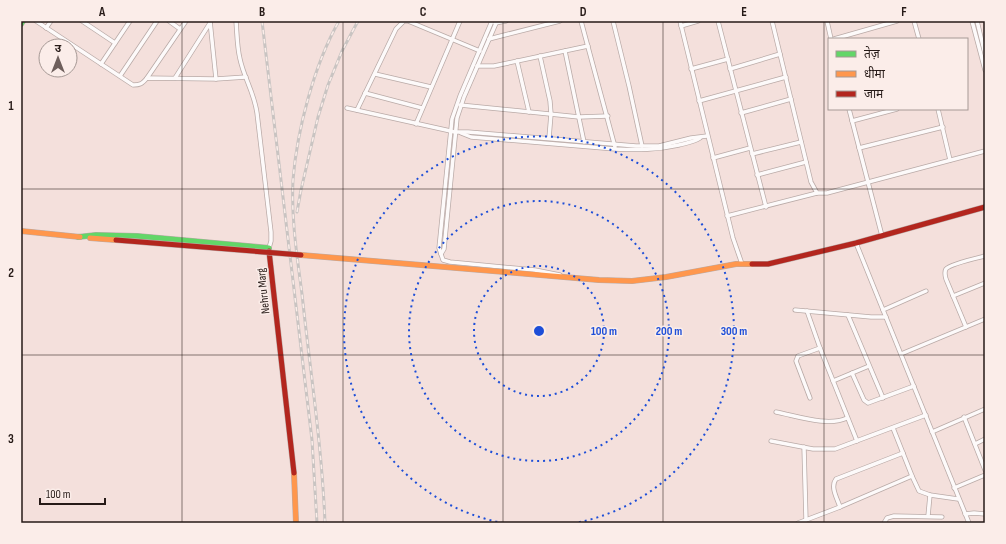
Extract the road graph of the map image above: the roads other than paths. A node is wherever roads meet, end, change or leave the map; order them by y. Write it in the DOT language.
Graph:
graph roads {
  1 [pos="23,21"];
  2 [pos="36,21"];
  3 [pos="51,21"];
  4 [pos="82,21"];
  5 [pos="124,21"];
  6 [pos="150,21"];
  7 [pos="168,21"];
  8 [pos="186,21"];
  9 [pos="236,21"];
  10 [pos="460,21"];
  11 [pos="494,21"];
  12 [pos="506,21"];
  13 [pos="560,21"];
  14 [pos="581,21"];
  15 [pos="613,21"];
  16 [pos="680,21"];
  17 [pos="698,21"];
  18 [pos="718,21"];
  19 [pos="772,21"];
  20 [pos="827,21"];
  21 [pos="897,21"];
  22 [pos="914,21"];
  23 [pos="972,21"];
  24 [pos="977,21"];
  25 [pos="129,22"];
  26 [pos="210,22"];
  27 [pos="156,23"];
  28 [pos="21,24"];
  29 [pos="681,26"];
  30 [pos="46,28"];
  31 [pos="180,29"];
  32 [pos="833,38"];
  33 [pos="837,38"];
  34 [pos="919,38"];
  35 [pos="489,39"];
  36 [pos="452,40"];
  37 [pos="115,43"];
  38 [pos="588,46"];
  39 [pos="564,50"];
  40 [pos="481,51"];
  41 [pos="985,53"];
  42 [pos="780,54"];
  43 [pos="540,56"];
  44 [pos="728,59"];
  45 [pos="517,61"];
  46 [pos="101,64"];
  47 [pos="477,66"];
  48 [pos="690,68"];
  49 [pos="730,68"];
  50 [pos="985,70"];
  51 [pos="374,74"];
  52 [pos="120,76"];
  53 [pos="246,77"];
  54 [pos="147,78"];
  55 [pos="175,78"];
  56 [pos="786,78"];
  57 [pos="216,79"];
  58 [pos="431,87"];
  59 [pos="736,91"];
  60 [pos="365,93"];
  61 [pos="791,99"];
  62 [pos="699,101"];
  63 [pos="459,105"];
  64 [pos="347,108"];
  65 [pos="422,108"];
  66 [pos="356,110"];
  67 [pos="849,110"];
  68 [pos="893,110"];
  69 [pos="938,110"];
  70 [pos="529,112"];
  71 [pos="741,113"];
  72 [pos="551,114"];
  73 [pos="608,116"];
  74 [pos="579,117"];
  75 [pos="852,121"];
  76 [pos="416,124"];
  77 [pos="942,127"];
  78 [pos="453,132"];
  79 [pos="461,133"];
  80 [pos="707,136"];
  81 [pos="549,138"];
  82 [pos="700,138"];
  83 [pos="584,142"];
  84 [pos="801,142"];
  85 [pos="642,146"];
  86 [pos="615,147"];
  87 [pos="750,148"];
  88 [pos="859,148"];
  89 [pos="985,151"];
  90 [pos="752,154"];
  91 [pos="713,158"];
  92 [pos="950,160"];
  93 [pos="806,162"];
  94 [pos="757,175"];
  95 [pos="868,183"];
  96 [pos="817,193"];
  97 [pos="766,207"];
  98 [pos="985,207"];
  99 [pos="727,216"];
  100 [pos="21,232"];
  101 [pos="882,236"];
  102 [pos="78,237"];
  103 [pos="856,244"];
  104 [pos="269,248"];
  105 [pos="985,256"];
  106 [pos="742,264"];
  107 [pos="577,278"];
  108 [pos="985,283"];
  109 [pos="926,291"];
  110 [pos="953,296"];
  111 [pos="795,310"];
  112 [pos="883,310"];
  113 [pos="807,311"];
  114 [pos="848,315"];
  115 [pos="886,317"];
  116 [pos="985,319"];
  117 [pos="966,327"];
  118 [pos="820,348"];
  119 [pos="901,354"];
  120 [pos="869,366"];
  121 [pos="852,373"];
  122 [pos="833,381"];
  123 [pos="914,386"];
  124 [pos="810,398"];
  125 [pos="883,398"];
  126 [pos="985,409"];
  127 [pos="776,412"];
  128 [pos="926,415"];
  129 [pos="964,417"];
  130 [pos="847,418"];
  131 [pos="893,428"];
  132 [pos="932,432"];
  133 [pos="985,439"];
  134 [pos="771,441"];
  135 [pos="857,441"];
  136 [pos="975,444"];
  137 [pos="804,447"];
  138 [pos="903,453"];
  139 [pos="985,470"];
  140 [pos="985,475"];
  141 [pos="912,476"];
  142 [pos="954,488"];
  143 [pos="930,495"];
  144 [pos="958,499"];
  145 [pos="840,507"];
  146 [pos="965,514"];
  147 [pos="985,514"];
  148 [pos="928,516"];
  149 [pos="942,517"];
  150 [pos="806,520"];
  151 [pos="296,523"];
  152 [pos="798,523"];
  153 [pos="884,523"];
  154 [pos="969,523"];
  1 -- 28 [label="street"];
  2 -- 30 [label="street"];
  3 -- 30 [label="street"];
  4 -- 37 [label="street"];
  5 -- 25 [label="street"];
  6 -- 27 [label="street"];
  7 -- 31 [label="street"];
  8 -- 31 [label="street"];
  9 -- 53 [label="street"];
  10 -- 36 [label="street"];
  11 -- 12 [label="street"];
  11 -- 35 [label="street"];
  11 -- 40 [label="street"];
  13 -- 35 [label="street"];
  14 -- 38 [label="street"];
  15 -- 85 [label="street"];
  16 -- 29 [label="street"];
  17 -- 29 [label="street"];
  18 -- 44 [label="street"];
  19 -- 42 [label="street"];
  20 -- 32 [label="street"];
  21 -- 33 [label="street"];
  22 -- 34 [label="street"];
  23 -- 50 [label="street"];
  24 -- 41 [label="street"];
  25 -- 37 [label="street"];
  26 -- 55 [label="street"];
  26 -- 57 [label="street"];
  27 -- 52 [label="street"];
  29 -- 48 [label="street"];
  30 -- 46 [label="street"];
  31 -- 54 [label="street"];
  35 -- 40 [label="street"];
  36 -- 40 [label="street"];
  36 -- 51 [label="street"];
  36 -- 58 [label="street"];
  37 -- 46 [label="street"];
  38 -- 39 [label="street"];
  38 -- 73 [label="street"];
  39 -- 43 [label="street"];
  39 -- 74 [label="street"];
  40 -- 47 [label="street"];
  40 -- 63 [label="street"];
  42 -- 49 [label="street"];
  42 -- 56 [label="street"];
  43 -- 45 [label="street"];
  43 -- 72 [label="street"];
  44 -- 48 [label="street"];
  44 -- 49 [label="street"];
  45 -- 47 [label="street"];
  45 -- 70 [label="street"];
  46 -- 52 [label="street"];
  47 -- 63 [label="street"];
  48 -- 62 [label="street"];
  49 -- 59 [label="street"];
  51 -- 58 [label="street"];
  51 -- 60 [label="street"];
  52 -- 54 [label="street"];
  53 -- 57 [label="street"];
  53 -- 104 [label="street"];
  54 -- 55 [label="street"];
  55 -- 57 [label="street"];
  56 -- 59 [label="street"];
  56 -- 61 [label="street"];
  58 -- 65 [label="street"];
  59 -- 62 [label="street"];
  59 -- 71 [label="street"];
  60 -- 65 [label="street"];
  60 -- 66 [label="street"];
  61 -- 71 [label="street"];
  61 -- 84 [label="street"];
  62 -- 80 [label="street"];
  63 -- 70 [label="street"];
  63 -- 78 [label="street"];
  64 -- 66 [label="street"];
  65 -- 76 [label="street"];
  66 -- 76 [label="street"];
  67 -- 75 [label="street"];
  68 -- 75 [label="street"];
  69 -- 77 [label="street"];
  70 -- 72 [label="street"];
  71 -- 87 [label="street"];
  72 -- 74 [label="street"];
  72 -- 81 [label="street"];
  73 -- 74 [label="street"];
  73 -- 86 [label="street"];
  74 -- 83 [label="street"];
  75 -- 88 [label="street"];
  76 -- 78 [label="street"];
  77 -- 88 [label="street"];
  77 -- 92 [label="street"];
  78 -- 79 [label="street"];
  78 -- 107 [label="street"];
  79 -- 81 [label="street"];
  79 -- 86 [label="street"];
  80 -- 82 [label="street"];
  80 -- 91 [label="street"];
  81 -- 83 [label="street"];
  82 -- 85 [label="street"];
  82 -- 86 [label="street"];
  83 -- 86 [label="street"];
  84 -- 90 [label="street"];
  84 -- 93 [label="street"];
  85 -- 86 [label="street"];
  87 -- 90 [label="street"];
  87 -- 91 [label="street"];
  88 -- 95 [label="street"];
  89 -- 92 [label="street"];
  90 -- 94 [label="street"];
  91 -- 99 [label="street"];
  92 -- 95 [label="street"];
  93 -- 94 [label="street"];
  93 -- 96 [label="street"];
  94 -- 97 [label="street"];
  95 -- 96 [label="street"];
  95 -- 101 [label="street"];
  96 -- 97 [label="street"];
  97 -- 99 [label="street"];
  98 -- 101 [label="street"];
  99 -- 106 [label="street"];
  100 -- 102 [label="street"];
  101 -- 103 [label="street"];
  102 -- 104 [label="street"];
  102 -- 107 [label="street, bridge"];
  103 -- 106 [label="street"];
  103 -- 112 [label="street"];
  104 -- 151 [label="street, Nehru Marg"];
  105 -- 110 [label="street"];
  106 -- 107 [label="street"];
  108 -- 110 [label="street"];
  109 -- 112 [label="street"];
  110 -- 117 [label="street"];
  111 -- 113 [label="street"];
  112 -- 115 [label="street"];
  113 -- 114 [label="street"];
  113 -- 118 [label="street"];
  114 -- 115 [label="street"];
  114 -- 120 [label="street"];
  115 -- 119 [label="street"];
  116 -- 117 [label="street"];
  117 -- 119 [label="street"];
  118 -- 122 [label="street"];
  118 -- 124 [label="street"];
  119 -- 123 [label="street"];
  120 -- 121 [label="street"];
  120 -- 125 [label="street"];
  121 -- 122 [label="street"];
  121 -- 125 [label="street"];
  122 -- 130 [label="street"];
  123 -- 125 [label="street"];
  123 -- 128 [label="street"];
  126 -- 129 [label="street"];
  127 -- 130 [label="street"];
  128 -- 131 [label="street"];
  128 -- 132 [label="street"];
  129 -- 132 [label="street"];
  129 -- 136 [label="street"];
  130 -- 135 [label="street"];
  131 -- 135 [label="street"];
  131 -- 138 [label="street"];
  132 -- 142 [label="street"];
  133 -- 136 [label="street"];
  134 -- 137 [label="street"];
  135 -- 137 [label="street"];
  136 -- 139 [label="street"];
  137 -- 150 [label="street"];
  138 -- 141 [label="street"];
  138 -- 145 [label="street"];
  140 -- 142 [label="street"];
  141 -- 143 [label="street"];
  141 -- 145 [label="street"];
  142 -- 144 [label="street"];
  143 -- 144 [label="street"];
  143 -- 148 [label="street"];
  144 -- 146 [label="street"];
  145 -- 150 [label="street"];
  146 -- 147 [label="street"];
  146 -- 154 [label="street"];
  148 -- 149 [label="street"];
  148 -- 153 [label="street"];
  150 -- 152 [label="street"];
}
